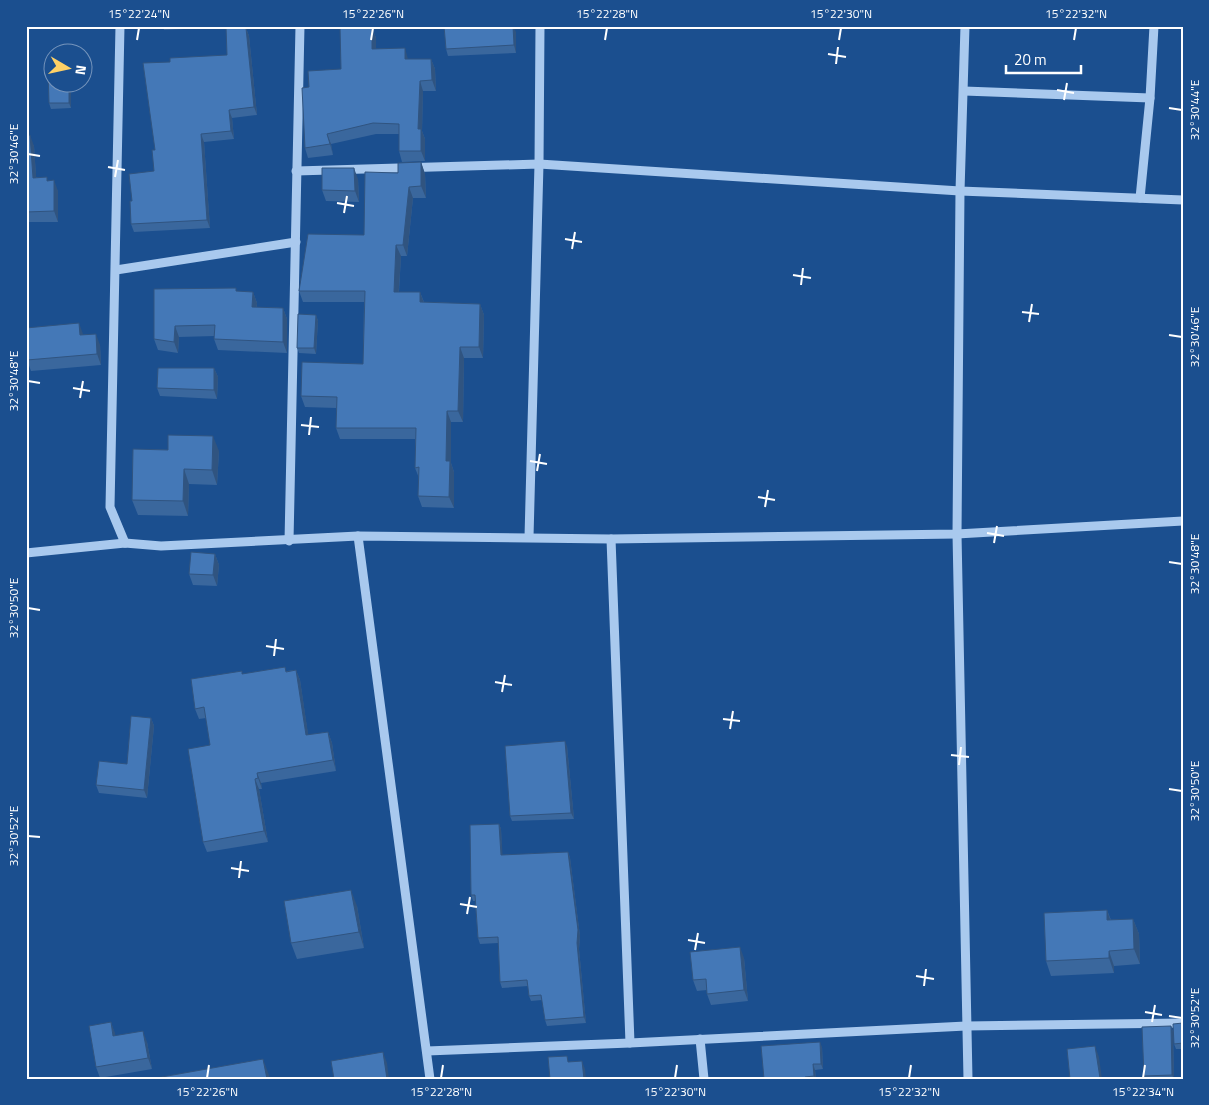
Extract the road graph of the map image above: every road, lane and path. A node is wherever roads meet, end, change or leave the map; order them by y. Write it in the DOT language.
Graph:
graph roads {
  1 [pos="120,26"];
  2 [pos="300,26"];
  3 [pos="540,26"];
  4 [pos="965,26"];
  5 [pos="1154,26"];
  6 [pos="964,91"];
  7 [pos="1150,98"];
  8 [pos="539,164"];
  9 [pos="296,171"];
  10 [pos="960,191"];
  11 [pos="1140,198"];
  12 [pos="1183,200"];
  13 [pos="296,242"];
  14 [pos="116,270"];
  15 [pos="1183,521"];
  16 [pos="957,534"];
  17 [pos="358,536"];
  18 [pos="529,537"];
  19 [pos="611,539"];
  20 [pos="289,541"];
  21 [pos="125,543"];
  22 [pos="26,553"];
  23 [pos="1183,1023"];
  24 [pos="966,1026"];
  25 [pos="700,1040"];
  26 [pos="630,1043"];
  27 [pos="427,1051"];
  28 [pos="430,1079"];
  29 [pos="704,1079"];
  30 [pos="968,1079"];
  1 -- 14 [label="street"];
  2 -- 9 [label="street"];
  3 -- 8 [label="street"];
  4 -- 6 [label="street"];
  5 -- 7 [label="street"];
  6 -- 7 [label="street"];
  6 -- 10 [label="street"];
  7 -- 11 [label="street"];
  8 -- 9 [label="street"];
  8 -- 10 [label="street"];
  8 -- 18 [label="street"];
  9 -- 13 [label="street"];
  10 -- 11 [label="street"];
  10 -- 16 [label="street"];
  11 -- 12 [label="street"];
  13 -- 14 [label="street"];
  13 -- 20 [label="street"];
  14 -- 21 [label="street"];
  15 -- 16 [label="street"];
  16 -- 19 [label="street"];
  16 -- 24 [label="street"];
  17 -- 18 [label="street"];
  17 -- 20 [label="street"];
  17 -- 27 [label="street"];
  18 -- 19 [label="street"];
  19 -- 26 [label="street"];
  20 -- 21 [label="street"];
  21 -- 22 [label="street"];
  23 -- 24 [label="street"];
  24 -- 25 [label="street"];
  24 -- 30 [label="street"];
  25 -- 26 [label="street"];
  25 -- 29 [label="street"];
  26 -- 27 [label="street"];
  27 -- 28 [label="street"];
}
